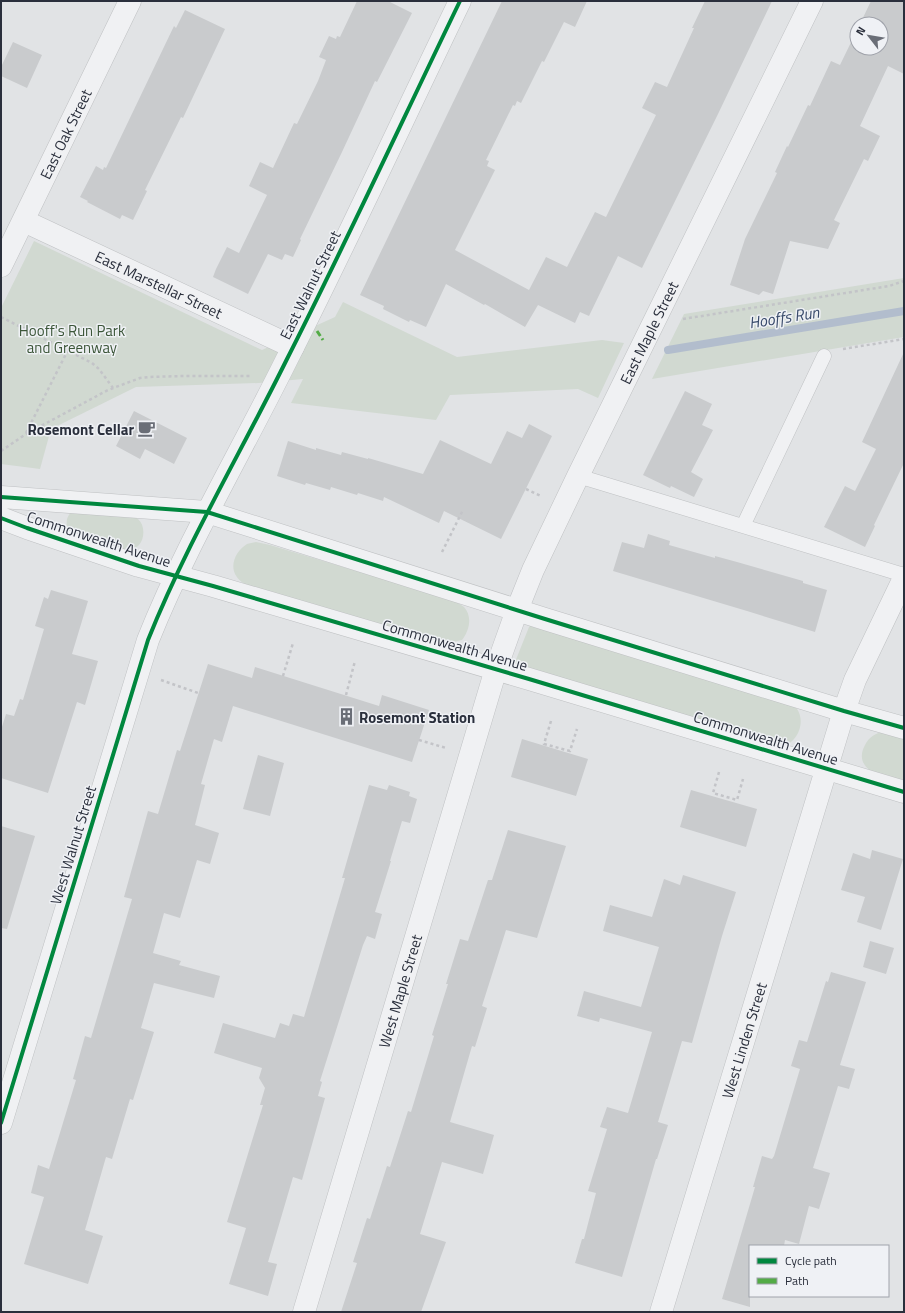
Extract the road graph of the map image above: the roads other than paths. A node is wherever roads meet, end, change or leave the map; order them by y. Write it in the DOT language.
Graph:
graph roads {
  1 [pos="130,1"];
  2 [pos="460,1"];
  3 [pos="812,1"];
  4 [pos="24,220"];
  5 [pos="1,266"];
  6 [pos="293,348"];
  7 [pos="824,356"];
  8 [pos="578,476"];
  9 [pos="1,498"];
  10 [pos="207,512"];
  11 [pos="1,518"];
  12 [pos="743,526"];
  13 [pos="175,576"];
  14 [pos="904,576"];
  15 [pos="517,610"];
  16 [pos="496,669"];
  17 [pos="844,711"];
  18 [pos="904,728"];
  19 [pos="827,769"];
  20 [pos="904,792"];
  21 [pos="1,1123"];
  22 [pos="304,1312"];
  23 [pos="661,1312"];
  1 -- 4 [label="street, East Oak Street"];
  2 -- 6 [label="street, East Walnut Street"];
  3 -- 8 [label="street, East Maple Street"];
  4 -- 5 [label="street, East Oak Street"];
  4 -- 6 [label="street, East Marstellar Street"];
  6 -- 10 [label="street, East Walnut Street"];
  7 -- 12 [label="lane"];
  8 -- 12 [label="lane"];
  8 -- 15 [label="street, East Maple Street"];
  9 -- 10 [label="street, Commonwealth Avenue"];
  10 -- 13 [label="street, East Walnut Street"];
  10 -- 15 [label="street, Commonwealth Avenue"];
  11 -- 13 [label="street, Commonwealth Avenue"];
  12 -- 14 [label="lane"];
  13 -- 16 [label="street, Commonwealth Avenue"];
  13 -- 21 [label="street, West Walnut Street"];
  14 -- 17 [label="street, West Linden Street"];
  15 -- 16 [label="street, East Maple Street"];
  15 -- 17 [label="street, Commonwealth Avenue"];
  16 -- 19 [label="street, Commonwealth Avenue"];
  16 -- 22 [label="street, West Maple Street"];
  17 -- 18 [label="street, Commonwealth Avenue"];
  17 -- 19 [label="street, West Linden Street"];
  19 -- 20 [label="street, Commonwealth Avenue"];
  19 -- 23 [label="street, West Linden Street"];
}
